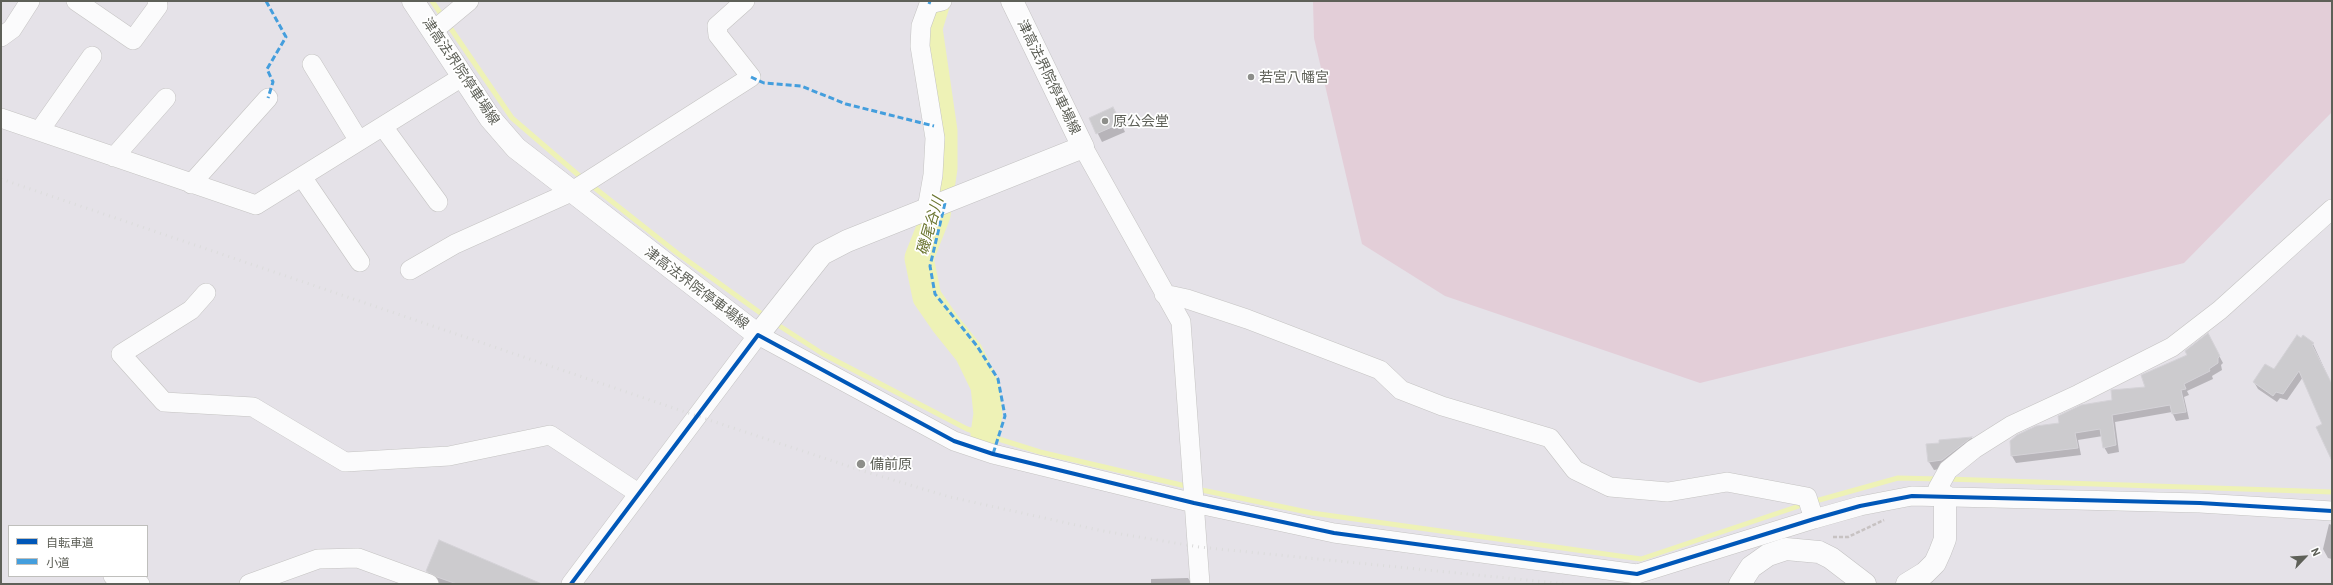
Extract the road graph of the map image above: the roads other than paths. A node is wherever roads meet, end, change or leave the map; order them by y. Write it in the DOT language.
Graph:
graph roads {
  1 [pos="30,1"];
  2 [pos="76,1"];
  3 [pos="157,1"];
  4 [pos="413,1"];
  5 [pos="469,1"];
  6 [pos="744,1"];
  7 [pos="1012,1"];
  8 [pos="938,2"];
  9 [pos="442,25"];
  10 [pos="1,37"];
  11 [pos="92,56"];
  12 [pos="312,64"];
  13 [pos="462,77"];
  14 [pos="166,98"];
  15 [pos="268,98"];
  16 [pos="1,118"];
  17 [pos="384,128"];
  18 [pos="40,130"];
  19 [pos="359,141"];
  20 [pos="1083,148"];
  21 [pos="114,157"];
  22 [pos="302,177"];
  23 [pos="191,184"];
  24 [pos="581,184"];
  25 [pos="438,202"];
  26 [pos="935,206"];
  27 [pos="2332,209"];
  28 [pos="360,262"];
  29 [pos="410,270"];
  30 [pos="206,294"];
  31 [pos="1164,294"];
  32 [pos="765,325"];
  33 [pos="638,493"];
  34 [pos="1193,493"];
  35 [pos="1940,494"];
  36 [pos="1810,508"];
  37 [pos="2332,511"];
  38 [pos="116,577"];
  39 [pos="1741,582"];
  40 [pos="140,584"];
  41 [pos="249,584"];
  42 [pos="429,584"];
  43 [pos="571,584"];
  44 [pos="1200,584"];
  45 [pos="1865,584"];
  46 [pos="1907,584"];
  1 -- 10 [label="street"];
  2 -- 3 [label="street"];
  4 -- 9 [label="main road, 津高法界院停車場線"];
  5 -- 9 [label="street"];
  6 -- 24 [label="street"];
  7 -- 20 [label="main road, 津高法界院停車場線"];
  8 -- 26 [label="street"];
  9 -- 13 [label="main road, 津高法界院停車場線"];
  11 -- 18 [label="street"];
  12 -- 19 [label="street"];
  13 -- 17 [label="street"];
  13 -- 24 [label="main road, 津高法界院停車場線"];
  14 -- 21 [label="street"];
  15 -- 23 [label="street"];
  16 -- 18 [label="street"];
  17 -- 19 [label="street"];
  17 -- 25 [label="street"];
  18 -- 21 [label="street"];
  19 -- 22 [label="street"];
  20 -- 26 [label="main road, 津高法界院停車場線"];
  20 -- 31 [label="street"];
  21 -- 23 [label="street"];
  22 -- 23 [label="street"];
  22 -- 28 [label="street"];
  24 -- 29 [label="street"];
  24 -- 32 [label="main road, 津高法界院停車場線"];
  26 -- 32 [label="main road, 津高法界院停車場線"];
  27 -- 35 [label="street"];
  30 -- 33 [label="street"];
  31 -- 34 [label="street"];
  31 -- 36 [label="street"];
  32 -- 33 [label="street"];
  32 -- 34 [label="street"];
  33 -- 43 [label="street"];
  34 -- 36 [label="street"];
  34 -- 44 [label="street"];
  35 -- 36 [label="street"];
  35 -- 37 [label="street"];
  35 -- 46 [label="main road"];
  38 -- 40 [label="street"];
  39 -- 45 [label="main road"];
  41 -- 42 [label="street"];
}
